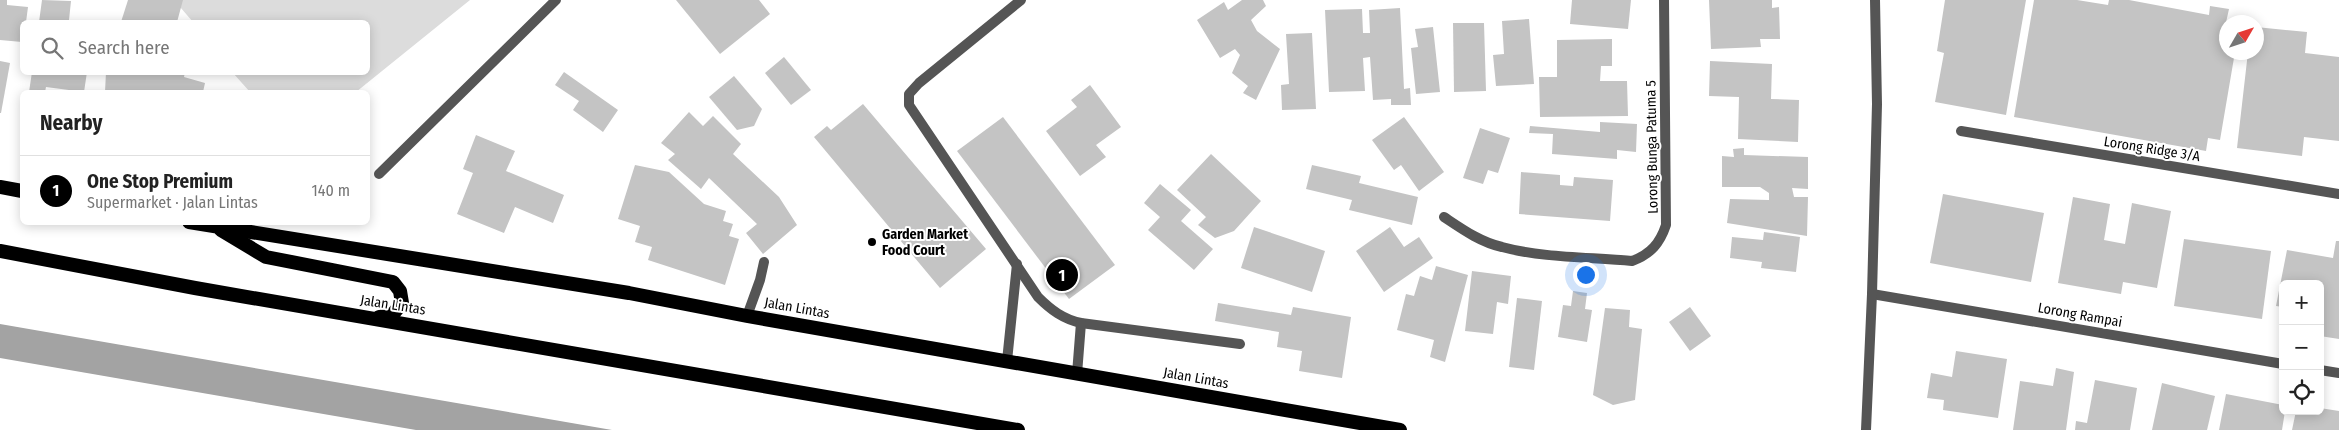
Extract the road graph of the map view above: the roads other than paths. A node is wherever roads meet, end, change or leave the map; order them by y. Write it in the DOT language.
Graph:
graph roads {
  1 [pos="556,0"];
  2 [pos="1020,0"];
  3 [pos="1664,0"];
  4 [pos="1875,0"];
  5 [pos="1960,131"];
  6 [pos="379,174"];
  7 [pos="0,187"];
  8 [pos="20,191"];
  9 [pos="2339,194"];
  10 [pos="1444,217"];
  11 [pos="208,225"];
  12 [pos="214,226"];
  13 [pos="0,251"];
  14 [pos="764,262"];
  15 [pos="1018,264"];
  16 [pos="1872,294"];
  17 [pos="747,316"];
  18 [pos="373,318"];
  19 [pos="1081,323"];
  20 [pos="1240,344"];
  21 [pos="1007,361"];
  22 [pos="2279,363"];
  23 [pos="2324,371"];
  24 [pos="2339,373"];
  25 [pos="1077,374"];
  26 [pos="1018,430"];
  27 [pos="1400,430"];
  28 [pos="1866,430"];
  1 -- 6 [label="street"];
  2 -- 15 [label="street"];
  3 -- 10 [label="street, Lorong Bunga Patuma 5"];
  4 -- 16 [label="street"];
  5 -- 9 [label="street, Lorong Ridge 3/A"];
  7 -- 8 [label="highway"];
  11 -- 12 [label="highway, Jalan Lintas"];
  12 -- 17 [label="highway, Jalan Lintas"];
  12 -- 18 [label="highway"];
  13 -- 18 [label="highway, Jalan Lintas"];
  14 -- 17 [label="street"];
  15 -- 19 [label="street"];
  15 -- 21 [label="street"];
  16 -- 22 [label="street, Lorong Rampai"];
  16 -- 28 [label="street"];
  17 -- 21 [label="highway, Jalan Lintas"];
  18 -- 26 [label="highway, Jalan Lintas"];
  19 -- 20 [label="street"];
  19 -- 25 [label="street"];
  21 -- 25 [label="highway, Jalan Lintas"];
  23 -- 24 [label="street"];
  25 -- 27 [label="highway, Jalan Lintas"];
}
